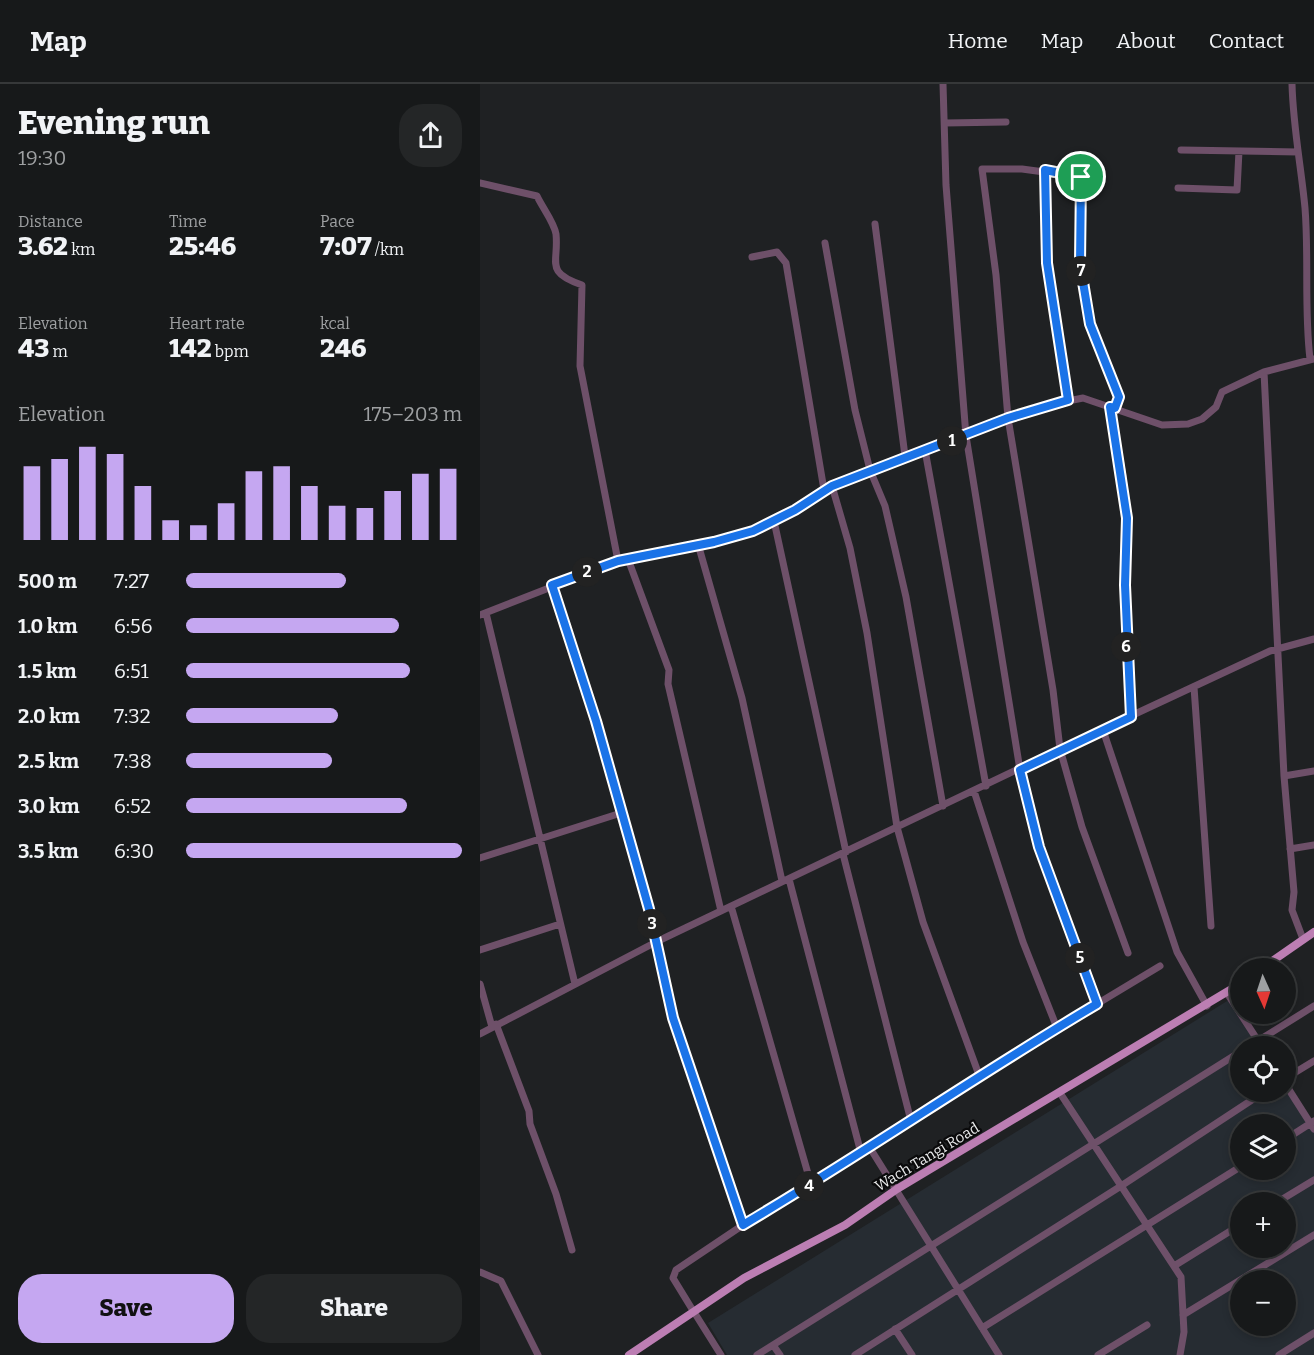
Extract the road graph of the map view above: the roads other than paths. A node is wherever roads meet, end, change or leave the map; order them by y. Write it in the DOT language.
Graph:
graph roads {
  1 [pos="943,84"];
  2 [pos="1292,84"];
  3 [pos="1006,122"];
  4 [pos="945,123"];
  5 [pos="1181,150"];
  6 [pos="1239,151"];
  7 [pos="1298,152"];
  8 [pos="1045,170"];
  9 [pos="480,183"];
  10 [pos="1178,188"];
  11 [pos="875,224"];
  12 [pos="825,243"];
  13 [pos="752,257"];
  14 [pos="1312,359"];
  15 [pos="1264,372"];
  16 [pos="1068,400"];
  17 [pos="1113,408"];
  18 [pos="1008,418"];
  19 [pos="966,436"];
  20 [pos="925,450"];
  21 [pos="905,456"];
  22 [pos="870,470"];
  23 [pos="832,486"];
  24 [pos="824,490"];
  25 [pos="774,521"];
  26 [pos="698,544"];
  27 [pos="628,559"];
  28 [pos="618,561"];
  29 [pos="552,585"];
  30 [pos="483,614"];
  31 [pos="1314,639"];
  32 [pos="1278,649"];
  33 [pos="1194,687"];
  34 [pos="1131,717"];
  35 [pos="1103,730"];
  36 [pos="1060,749"];
  37 [pos="1020,770"];
  38 [pos="1314,771"];
  39 [pos="1284,776"];
  40 [pos="986,786"];
  41 [pos="974,792"];
  42 [pos="943,806"];
  43 [pos="621,813"];
  44 [pos="897,827"];
  45 [pos="540,839"];
  46 [pos="1314,845"];
  47 [pos="1290,849"];
  48 [pos="844,853"];
  49 [pos="480,858"];
  50 [pos="786,880"];
  51 [pos="731,906"];
  52 [pos="721,911"];
  53 [pos="560,924"];
  54 [pos="1211,926"];
  55 [pos="1314,932"];
  56 [pos="1303,939"];
  57 [pos="656,942"];
  58 [pos="480,950"];
  59 [pos="1128,953"];
  60 [pos="1276,958"];
  61 [pos="1160,966"];
  62 [pos="480,984"];
  63 [pos="574,984"];
  64 [pos="1230,991"];
  65 [pos="1227,993"];
  66 [pos="1097,1004"];
  67 [pos="1207,1006"];
  68 [pos="1314,1006"];
  69 [pos="494,1025"];
  70 [pos="1057,1028"];
  71 [pos="480,1034"];
  72 [pos="1255,1036"];
  73 [pos="1271,1036"];
  74 [pos="1230,1058"];
  75 [pos="1314,1061"];
  76 [pos="1296,1072"];
  77 [pos="979,1075"];
  78 [pos="1060,1093"];
  79 [pos="1296,1100"];
  80 [pos="1249,1102"];
  81 [pos="911,1121"];
  82 [pos="1313,1125"];
  83 [pos="1296,1134"];
  84 [pos="1094,1144"];
  85 [pos="870,1148"];
  86 [pos="861,1153"];
  87 [pos="1230,1173"];
  88 [pos="1314,1180"];
  89 [pos="811,1185"];
  90 [pos="1121,1186"];
  91 [pos="897,1189"];
  92 [pos="1294,1192"];
  93 [pos="743,1225"];
  94 [pos="1147,1225"];
  95 [pos="1230,1231"];
  96 [pos="1314,1234"];
  97 [pos="933,1245"];
  98 [pos="572,1250"];
  99 [pos="1173,1266"];
  100 [pos="480,1272"];
  101 [pos="959,1289"];
  102 [pos="693,1310"];
  103 [pos="1183,1315"];
  104 [pos="1147,1325"];
  105 [pos="982,1328"];
  106 [pos="895,1329"];
  107 [pos="1314,1333"];
  108 [pos="773,1345"];
  109 [pos="538,1355"];
  110 [pos="629,1355"];
  111 [pos="721,1355"];
  112 [pos="757,1355"];
  113 [pos="780,1355"];
  114 [pos="855,1355"];
  115 [pos="912,1355"];
  116 [pos="999,1355"];
  117 [pos="1098,1355"];
  118 [pos="1180,1355"];
  119 [pos="1279,1355"];
  1 -- 4 [label="street"];
  2 -- 7 [label="street"];
  3 -- 4 [label="street"];
  4 -- 19 [label="street"];
  5 -- 6 [label="street"];
  6 -- 7 [label="street"];
  6 -- 10 [label="street"];
  7 -- 14 [label="street"];
  8 -- 16 [label="street"];
  8 -- 17 [label="street"];
  8 -- 18 [label="street"];
  9 -- 28 [label="street"];
  11 -- 21 [label="street"];
  12 -- 22 [label="street"];
  13 -- 24 [label="street"];
  14 -- 15 [label="street"];
  15 -- 17 [label="street"];
  15 -- 32 [label="street"];
  16 -- 17 [label="street"];
  16 -- 18 [label="street"];
  17 -- 34 [label="street"];
  18 -- 19 [label="street"];
  18 -- 36 [label="street"];
  19 -- 20 [label="street"];
  19 -- 37 [label="street"];
  20 -- 21 [label="street"];
  20 -- 40 [label="street"];
  21 -- 22 [label="street"];
  22 -- 23 [label="street"];
  22 -- 42 [label="street"];
  23 -- 24 [label="street"];
  23 -- 44 [label="street"];
  24 -- 25 [label="street"];
  25 -- 26 [label="street"];
  25 -- 48 [label="street"];
  26 -- 27 [label="street"];
  26 -- 50 [label="street"];
  27 -- 28 [label="street"];
  27 -- 52 [label="street"];
  28 -- 29 [label="street"];
  29 -- 30 [label="street"];
  29 -- 43 [label="street"];
  30 -- 45 [label="street"];
  31 -- 32 [label="street"];
  32 -- 33 [label="street"];
  32 -- 39 [label="street"];
  33 -- 34 [label="street"];
  33 -- 54 [label="street"];
  34 -- 35 [label="street"];
  35 -- 36 [label="street"];
  35 -- 67 [label="street"];
  36 -- 37 [label="street"];
  36 -- 59 [label="street"];
  37 -- 40 [label="street"];
  37 -- 66 [label="street"];
  38 -- 39 [label="street"];
  39 -- 47 [label="street"];
  40 -- 41 [label="street"];
  41 -- 42 [label="street"];
  41 -- 70 [label="street"];
  42 -- 44 [label="street"];
  43 -- 45 [label="street"];
  43 -- 57 [label="street"];
  44 -- 48 [label="street"];
  44 -- 77 [label="street"];
  45 -- 49 [label="street"];
  45 -- 53 [label="street"];
  46 -- 47 [label="street"];
  47 -- 56 [label="street"];
  48 -- 50 [label="street"];
  48 -- 81 [label="street"];
  50 -- 51 [label="street"];
  50 -- 86 [label="street"];
  51 -- 52 [label="street"];
  51 -- 89 [label="street"];
  52 -- 57 [label="street"];
  53 -- 58 [label="street"];
  53 -- 63 [label="street"];
  55 -- 56 [label="main road"];
  56 -- 60 [label="main road"];
  57 -- 63 [label="street"];
  57 -- 93 [label="street"];
  61 -- 66 [label="street"];
  62 -- 69 [label="street"];
  63 -- 69 [label="street"];
  64 -- 65 [label="main road, Wach Tangi Road"];
  65 -- 67 [label="main road, Wach Tangi Road"];
  65 -- 72 [label="street"];
  66 -- 70 [label="street"];
  67 -- 78 [label="main road, Wach Tangi Road"];
  68 -- 73 [label="street"];
  69 -- 71 [label="street"];
  69 -- 98 [label="street"];
  70 -- 77 [label="street"];
  74 -- 84 [label="street"];
  75 -- 76 [label="street"];
  77 -- 81 [label="street"];
  78 -- 84 [label="street"];
  78 -- 91 [label="main road, Wach Tangi Road"];
  79 -- 82 [label="street"];
  80 -- 90 [label="street"];
  81 -- 85 [label="street"];
  82 -- 83 [label="street"];
  84 -- 90 [label="street"];
  84 -- 97 [label="street"];
  85 -- 86 [label="street"];
  85 -- 91 [label="street"];
  86 -- 89 [label="street"];
  87 -- 94 [label="street"];
  88 -- 92 [label="street"];
  89 -- 93 [label="street"];
  90 -- 94 [label="street"];
  90 -- 101 [label="street"];
  91 -- 97 [label="street"];
  91 -- 102 [label="main road, Wach Tangi Road"];
  93 -- 102 [label="street"];
  94 -- 99 [label="street"];
  94 -- 105 [label="street"];
  95 -- 99 [label="street"];
  96 -- 103 [label="street"];
  97 -- 101 [label="street"];
  97 -- 108 [label="street"];
  99 -- 103 [label="street"];
  100 -- 109 [label="street"];
  101 -- 105 [label="street"];
  101 -- 106 [label="street"];
  102 -- 110 [label="main road, Wach Tangi Road"];
  102 -- 111 [label="street"];
  103 -- 118 [label="street"];
  104 -- 117 [label="street"];
  105 -- 116 [label="street"];
  106 -- 114 [label="street"];
  106 -- 115 [label="street"];
  107 -- 119 [label="street"];
  108 -- 112 [label="street"];
  108 -- 113 [label="street"];
}
